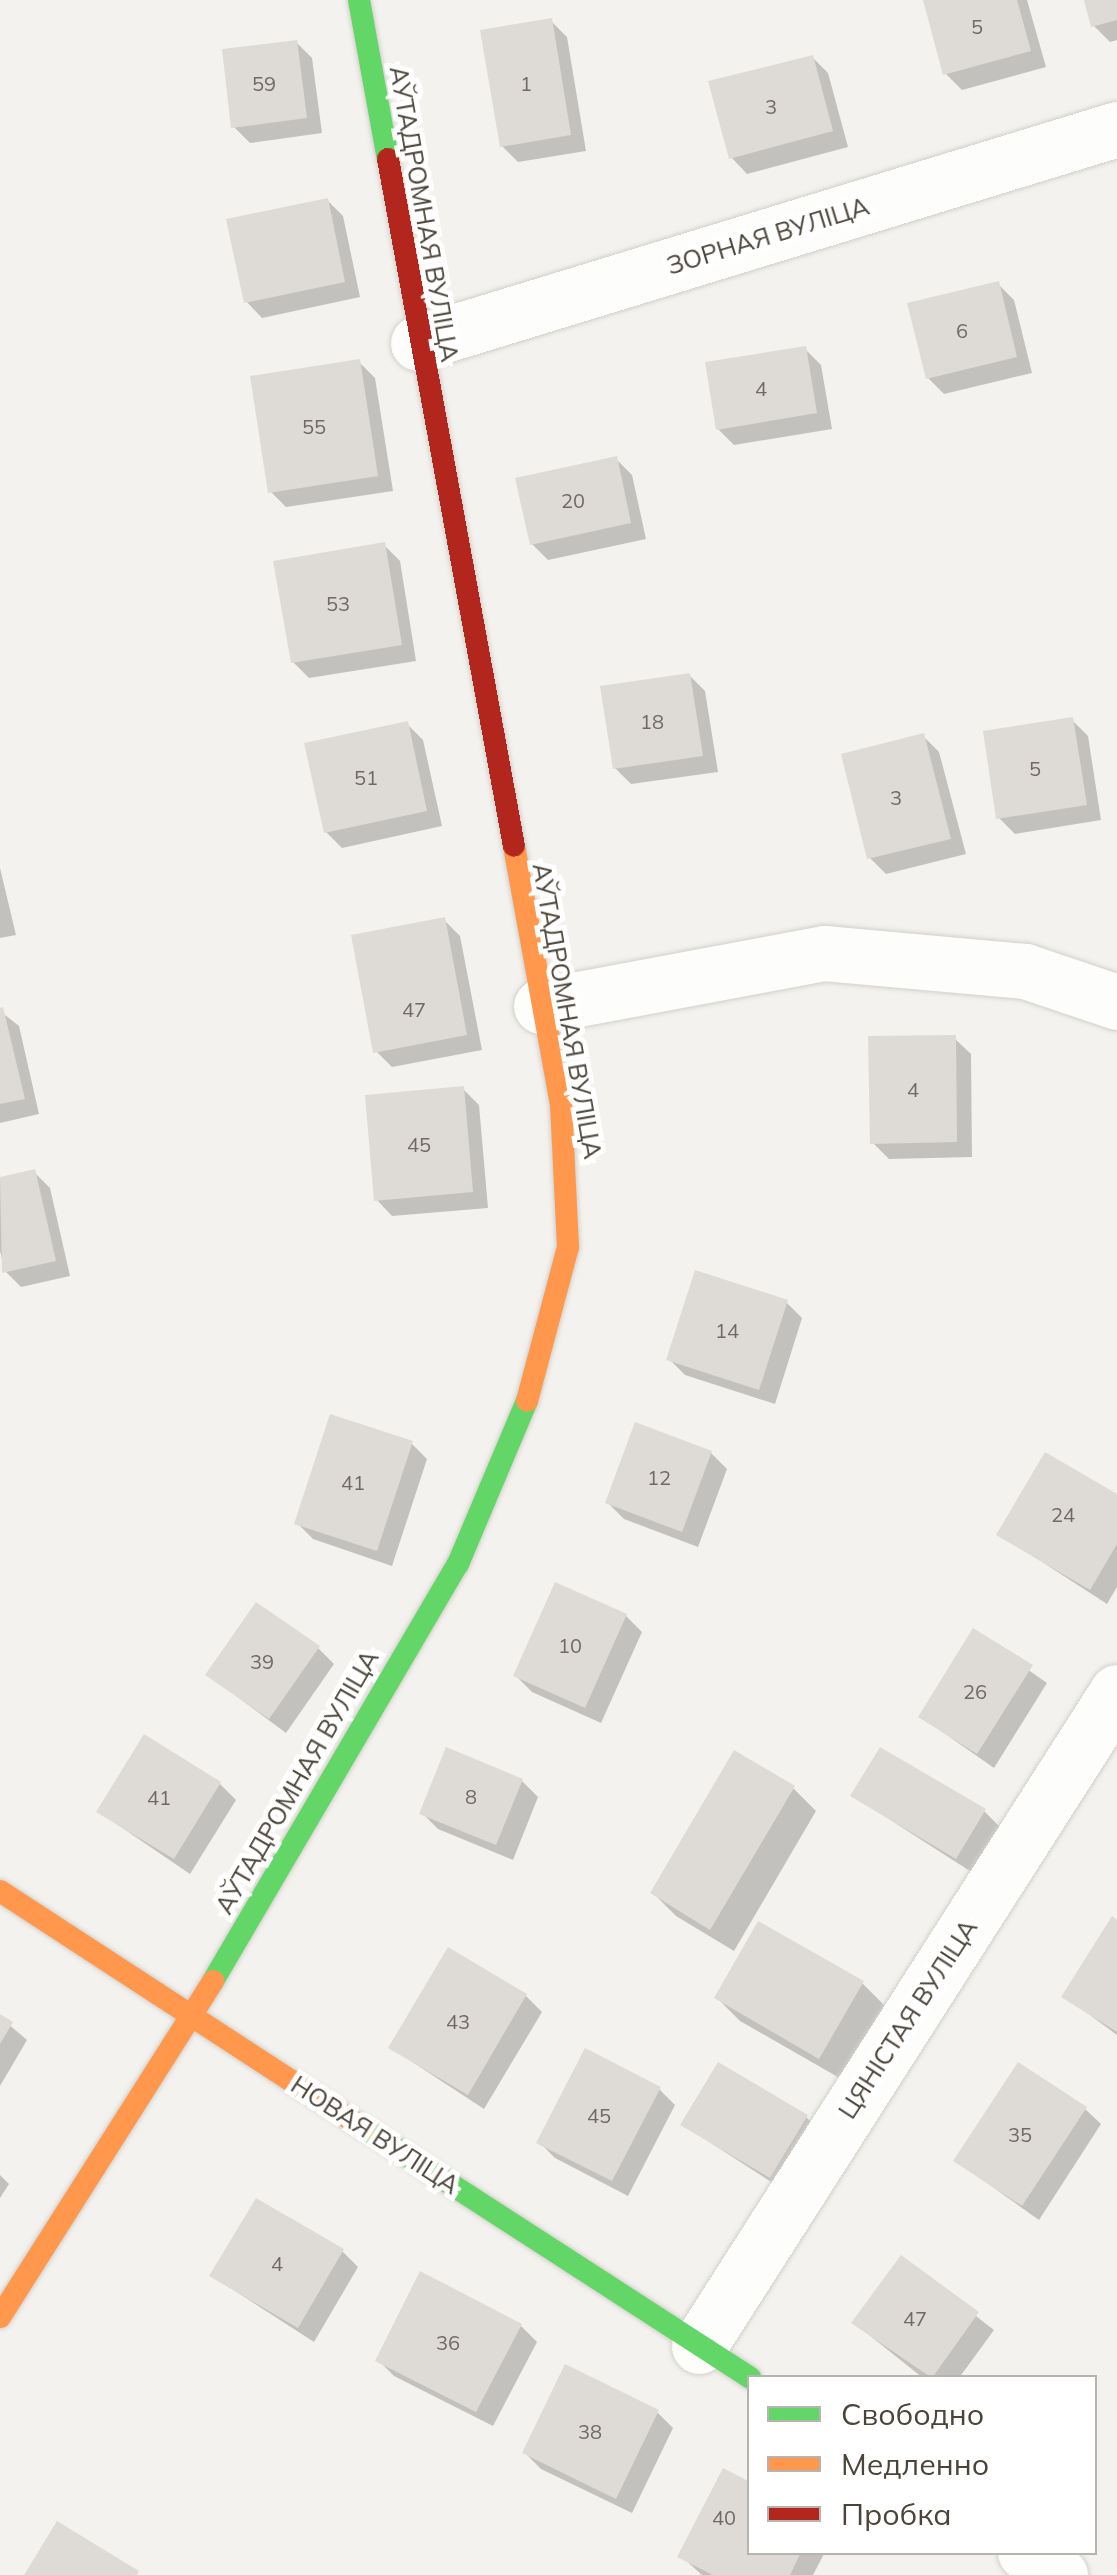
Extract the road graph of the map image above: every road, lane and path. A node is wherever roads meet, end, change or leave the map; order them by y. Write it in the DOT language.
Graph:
graph roads {
  1 [pos="360,0"];
  2 [pos="1117,129"];
  3 [pos="418,343"];
  4 [pos="1117,1002"];
  5 [pos="542,1006"];
  6 [pos="1117,1692"];
  7 [pos="0,1891"];
  8 [pos="192,2016"];
  9 [pos="0,2317"];
  10 [pos="699,2346"];
  11 [pos="747,2376"];
  12 [pos="1029,2555"];
  13 [pos="1060,2575"];
  1 -- 3 [label="street, АЎТАДРОМНАЯ ВУЛІЦА"];
  2 -- 3 [label="street, ЗОРНАЯ ВУЛІЦА"];
  3 -- 5 [label="street, АЎТАДРОМНАЯ ВУЛІЦА"];
  4 -- 5 [label="street"];
  5 -- 8 [label="street, АЎТАДРОМНАЯ ВУЛІЦА"];
  6 -- 10 [label="street, ЦЯНІСТАЯ ВУЛІЦА"];
  7 -- 8 [label="street, НОВАЯ ВУЛІЦА"];
  8 -- 9 [label="street, АЎТАДРОМНАЯ ВУЛІЦА"];
  8 -- 10 [label="street, НОВАЯ ВУЛІЦА"];
  10 -- 11 [label="street, НОВАЯ ВУЛІЦА"];
  12 -- 13 [label="street"];
}
